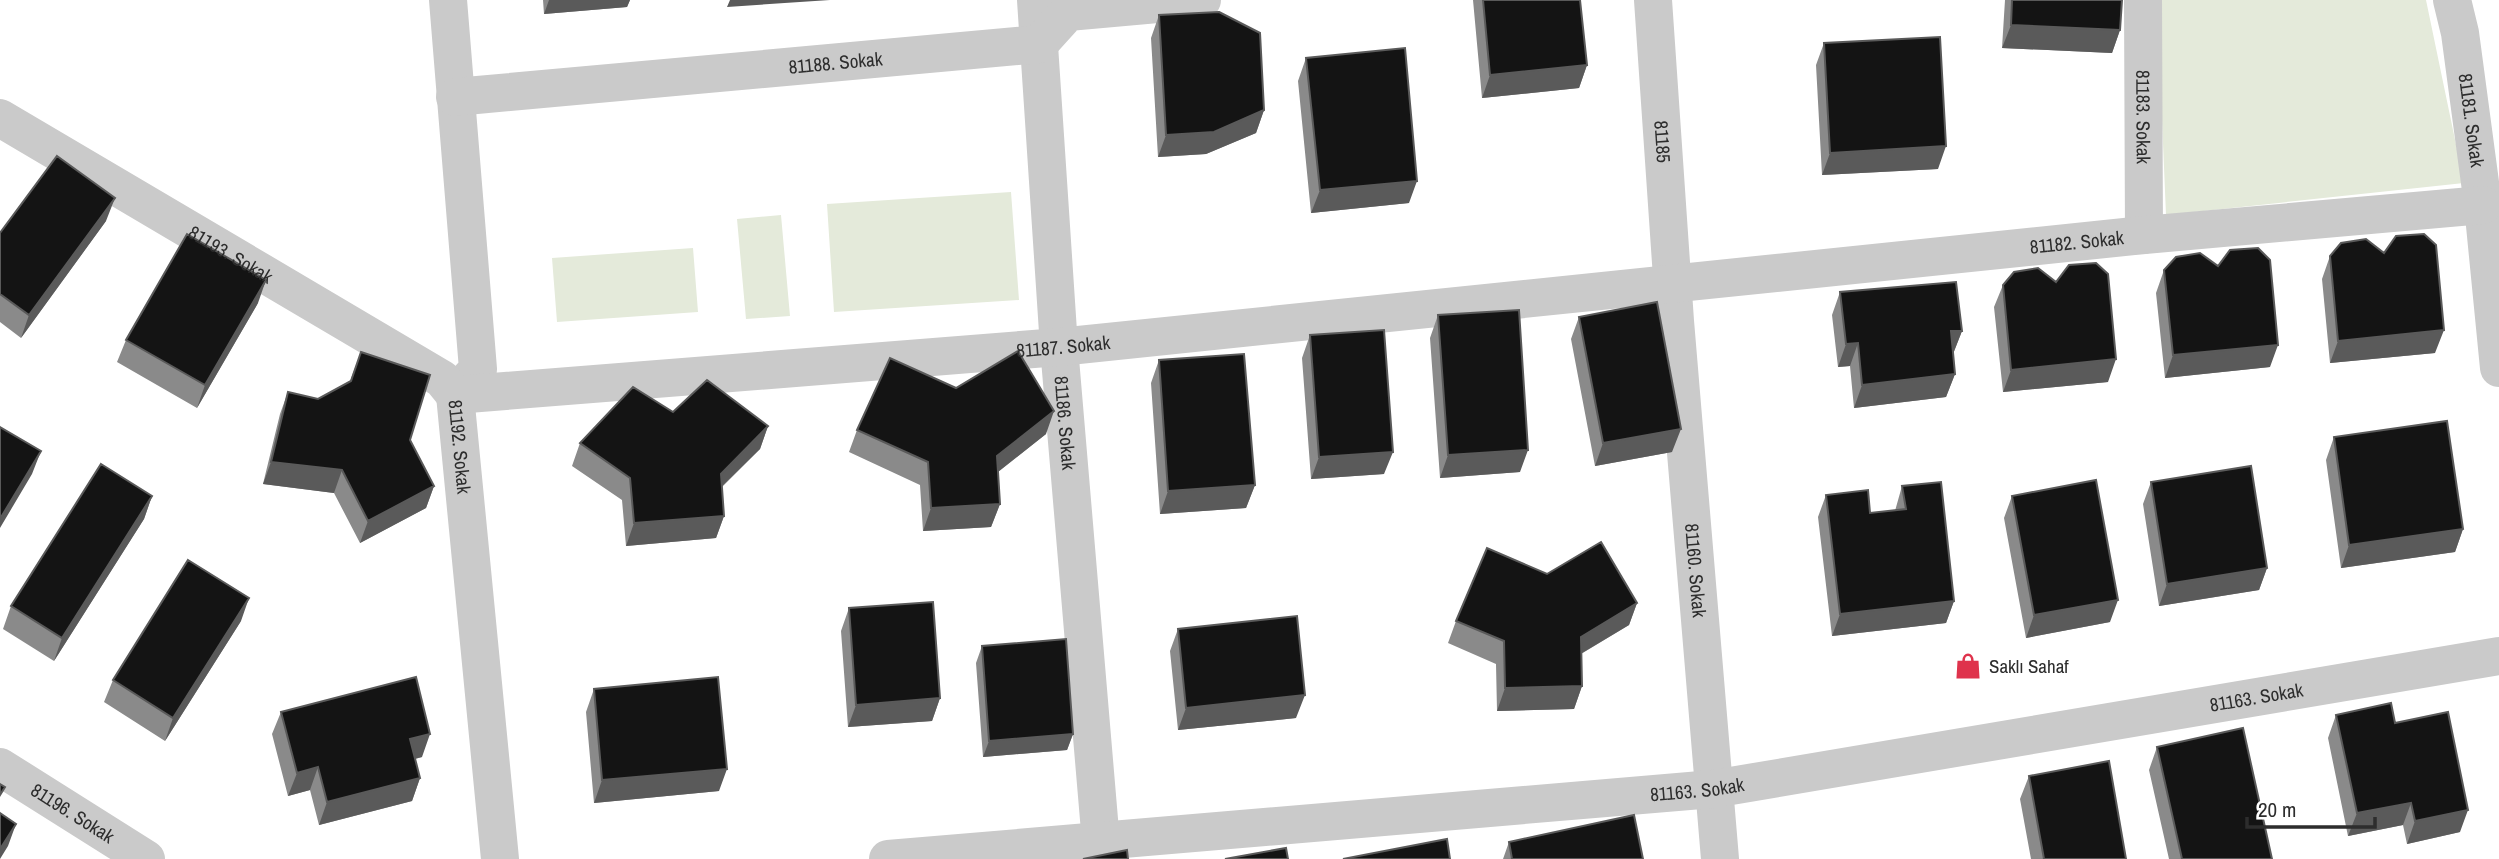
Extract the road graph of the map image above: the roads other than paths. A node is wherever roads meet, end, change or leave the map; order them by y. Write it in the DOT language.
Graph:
graph roads {
  1 [pos="448,0"];
  2 [pos="1036,0"];
  3 [pos="1202,0"];
  4 [pos="1653,0"];
  5 [pos="2143,0"];
  6 [pos="2452,0"];
  7 [pos="1039,44"];
  8 [pos="455,97"];
  9 [pos="0,118"];
  10 [pos="2483,205"];
  11 [pos="2144,235"];
  12 [pos="1672,282"];
  13 [pos="1059,347"];
  14 [pos="2499,368"];
  15 [pos="455,396"];
  16 [pos="2499,656"];
  17 [pos="0,767"];
  18 [pos="1713,789"];
  19 [pos="1101,843"];
  20 [pos="146,859"];
  21 [pos="500,859"];
  22 [pos="888,859"];
  23 [pos="1720,859"];
  1 -- 8 [label="street, 81192. Sokak"];
  2 -- 7 [label="street, 81186. Sokak"];
  3 -- 7 [label="street"];
  4 -- 12 [label="street, 81185"];
  5 -- 11 [label="street, 81183. Sokak"];
  6 -- 10 [label="street, 81181. Sokak"];
  7 -- 8 [label="street, 81188. Sokak"];
  7 -- 13 [label="street, 81186. Sokak"];
  8 -- 15 [label="street, 81192. Sokak"];
  9 -- 15 [label="street, 81193. Sokak"];
  10 -- 11 [label="street, 81182. Sokak"];
  10 -- 14 [label="street, 81181. Sokak"];
  11 -- 12 [label="street, 81182. Sokak"];
  12 -- 13 [label="street, 81187. Sokak"];
  12 -- 18 [label="street, 81160. Sokak"];
  13 -- 15 [label="street, 81187. Sokak"];
  13 -- 19 [label="street, 81186. Sokak"];
  15 -- 21 [label="street, 81192. Sokak"];
  16 -- 18 [label="street, 81163. Sokak"];
  17 -- 20 [label="street, 81196. Sokak"];
  18 -- 19 [label="street, 81163. Sokak"];
  18 -- 23 [label="street, 81160. Sokak"];
  19 -- 22 [label="street, 81163. Sokak"];
}
